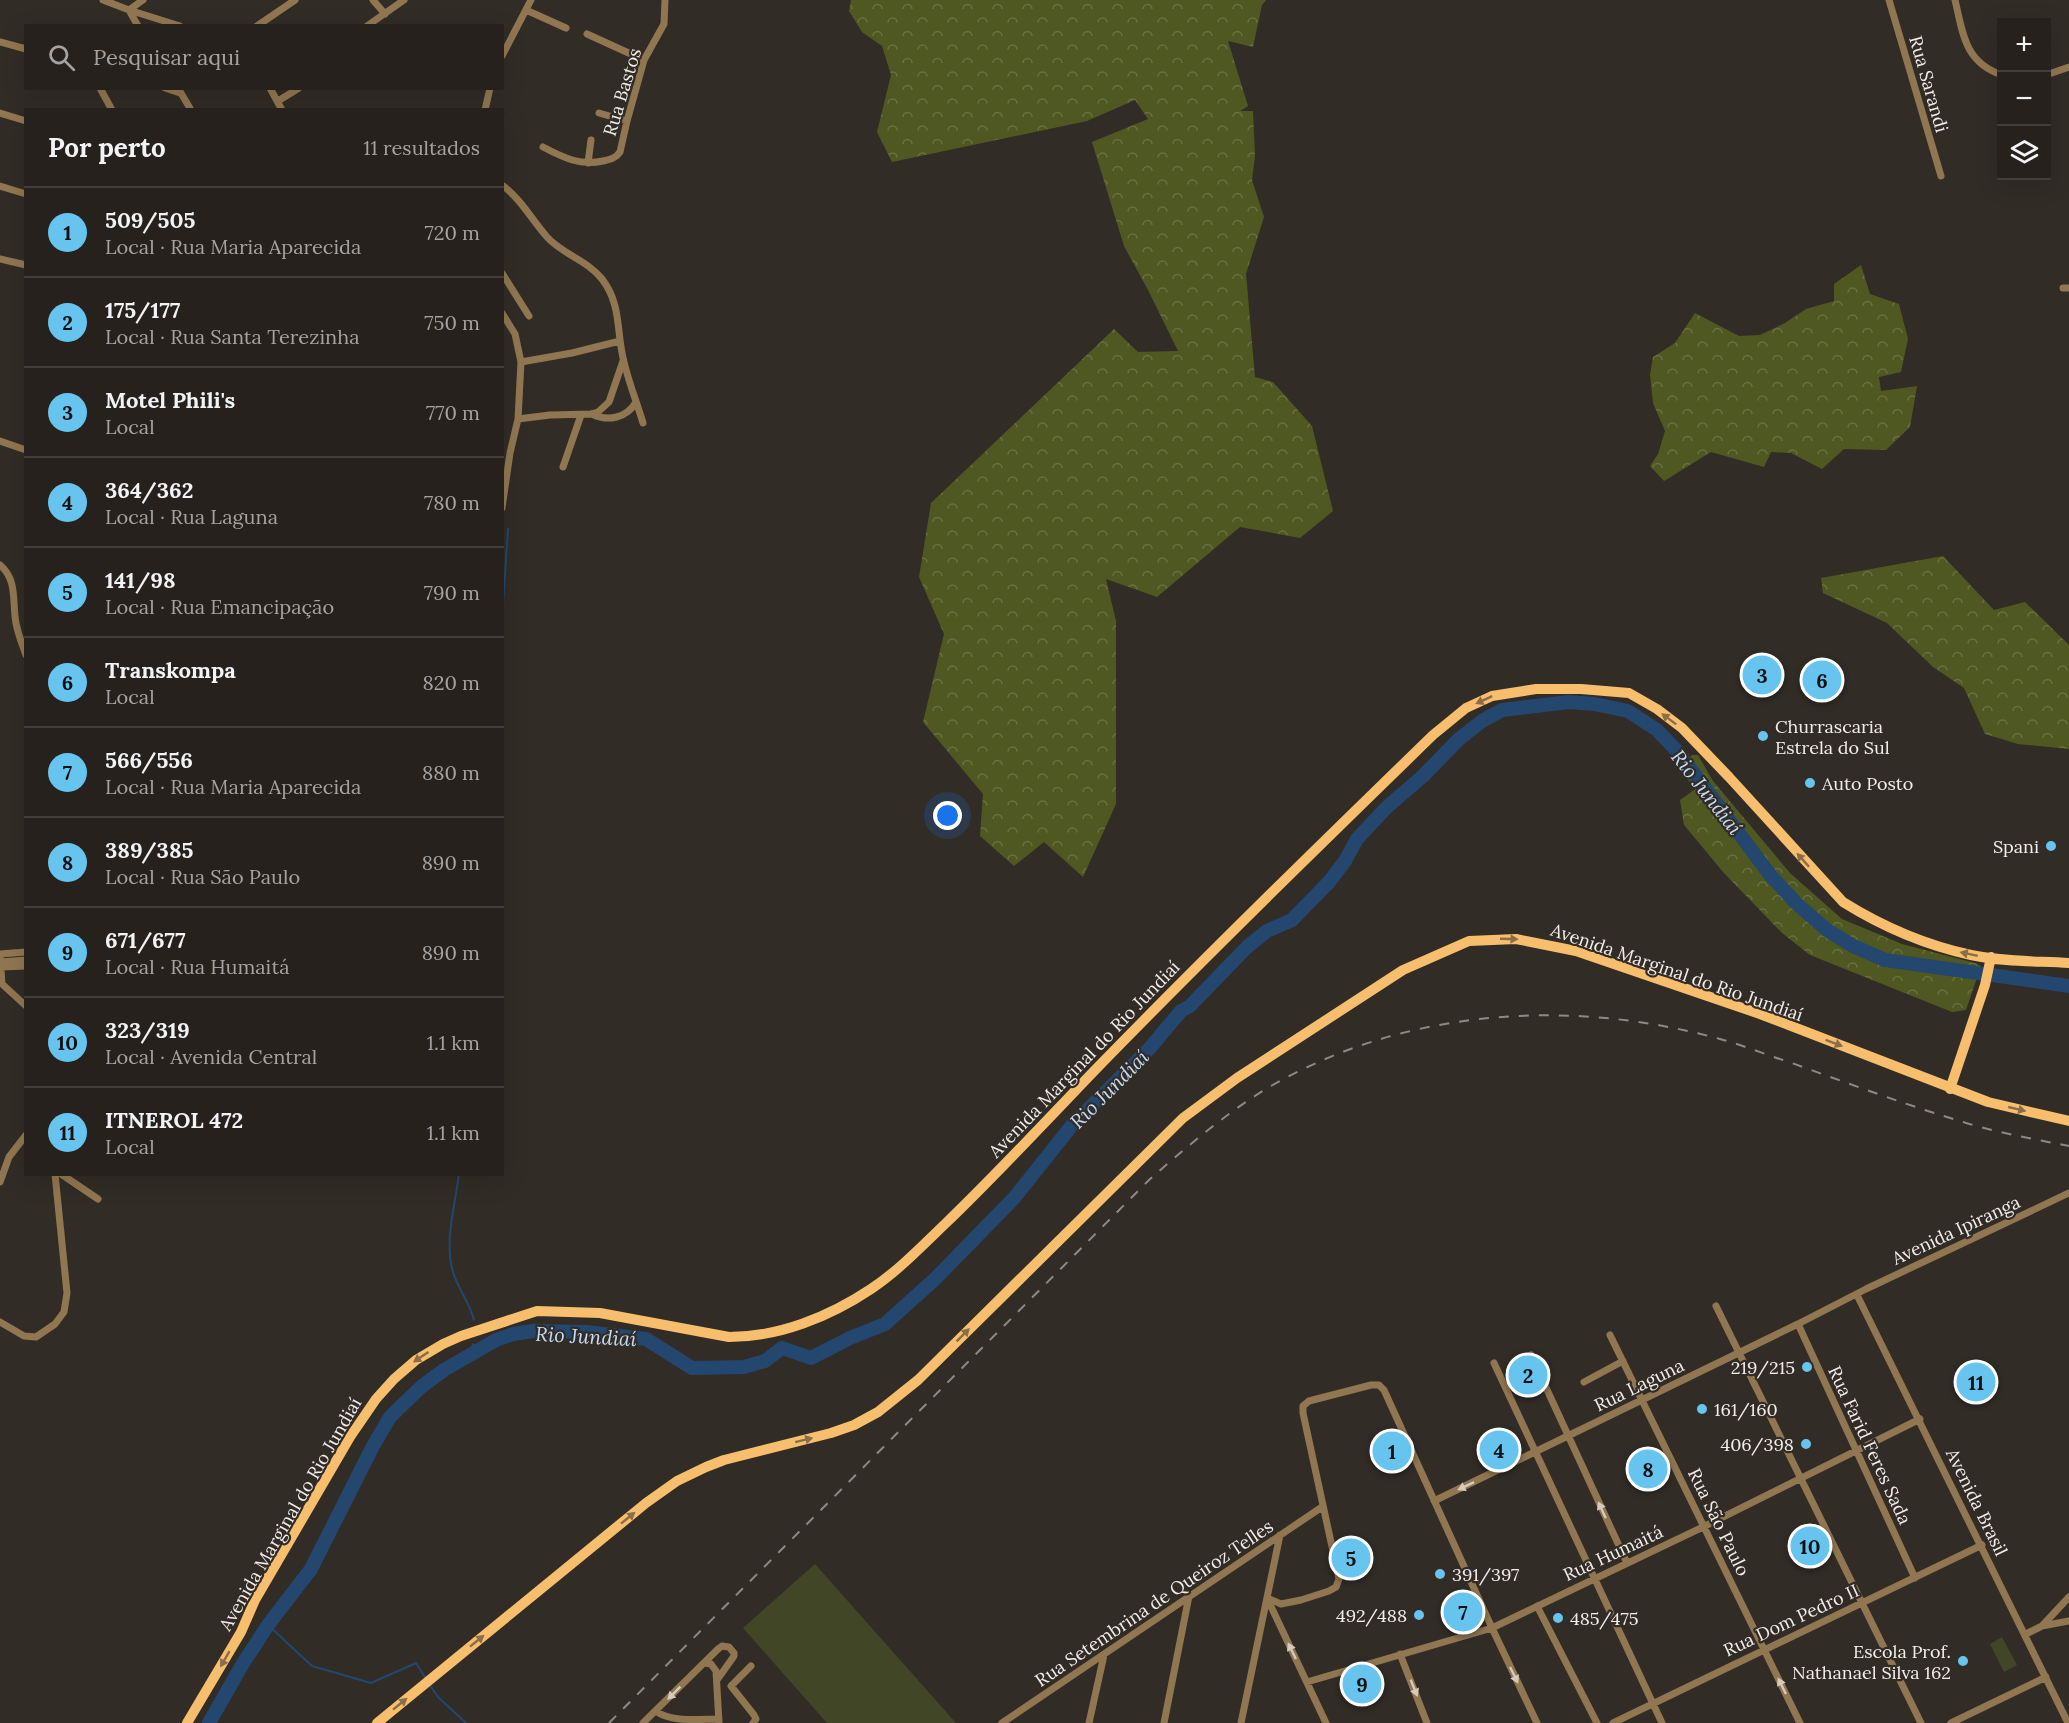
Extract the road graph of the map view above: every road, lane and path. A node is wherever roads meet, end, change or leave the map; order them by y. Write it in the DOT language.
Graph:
graph roads {
  1 [pos="103,0"];
  2 [pos="143,0"];
  3 [pos="295,0"];
  4 [pos="373,0"];
  5 [pos="404,0"];
  6 [pos="531,0"];
  7 [pos="664,0"];
  8 [pos="1889,0"];
  9 [pos="1955,0"];
  10 [pos="129,10"];
  11 [pos="526,10"];
  12 [pos="385,14"];
  13 [pos="147,16"];
  14 [pos="137,24"];
  15 [pos="145,24"];
  16 [pos="173,24"];
  17 [pos="260,24"];
  18 [pos="370,24"];
  19 [pos="566,28"];
  20 [pos="0,33"];
  21 [pos="587,34"];
  22 [pos="3,42"];
  23 [pos="24,48"];
  24 [pos="504,52"];
  25 [pos="644,60"];
  26 [pos="2069,67"];
  27 [pos="1997,73"];
  28 [pos="2051,73"];
  29 [pos="101,90"];
  30 [pos="271,90"];
  31 [pos="296,90"];
  32 [pos="490,90"];
  33 [pos="179,91"];
  34 [pos="278,101"];
  35 [pos="111,108"];
  36 [pos="190,108"];
  37 [pos="281,108"];
  38 [pos="485,108"];
  39 [pos="599,113"];
  40 [pos="0,114"];
  41 [pos="24,120"];
  42 [pos="627,121"];
  43 [pos="591,140"];
  44 [pos="543,147"];
  45 [pos="588,164"];
  46 [pos="1941,176"];
  47 [pos="0,186"];
  48 [pos="504,187"];
  49 [pos="24,193"];
  50 [pos="0,259"];
  51 [pos="24,265"];
  52 [pos="504,276"];
  53 [pos="504,316"];
  54 [pos="529,316"];
  55 [pos="620,341"];
  56 [pos="623,361"];
  57 [pos="521,362"];
  58 [pos="636,402"];
  59 [pos="592,414"];
  60 [pos="581,415"];
  61 [pos="518,419"];
  62 [pos="643,423"];
  63 [pos="0,441"];
  64 [pos="24,449"];
  65 [pos="563,467"];
  66 [pos="504,494"];
  67 [pos="0,566"];
  68 [pos="24,648"];
  69 [pos="24,952"];
  70 [pos="0,954"];
  71 [pos="24,960"];
  72 [pos="1991,961"];
  73 [pos="2069,963"];
  74 [pos="1,965"];
  75 [pos="24,966"];
  76 [pos="1,983"];
  77 [pos="24,1004"];
  78 [pos="1950,1089"];
  79 [pos="2069,1120"];
  80 [pos="24,1138"];
  81 [pos="55,1176"];
  82 [pos="64,1176"];
  83 [pos="0,1182"];
  84 [pos="2069,1194"];
  85 [pos="98,1198"];
  86 [pos="1857,1295"];
  87 [pos="1716,1306"];
  88 [pos="0,1322"];
  89 [pos="1798,1324"];
  90 [pos="1610,1335"];
  91 [pos="1739,1353"];
  92 [pos="1531,1355"];
  93 [pos="1623,1361"];
  94 [pos="1494,1363"];
  95 [pos="1584,1382"];
  96 [pos="1642,1400"];
  97 [pos="1920,1419"];
  98 [pos="1568,1436"];
  99 [pos="1856,1451"];
  100 [pos="1535,1452"];
  101 [pos="1801,1479"];
  102 [pos="1434,1502"];
  103 [pos="1322,1507"];
  104 [pos="1705,1526"];
  105 [pos="1280,1535"];
  106 [pos="1982,1545"];
  107 [pos="1627,1563"];
  108 [pos="1916,1578"];
  109 [pos="1594,1579"];
  110 [pos="1189,1596"];
  111 [pos="2069,1597"];
  112 [pos="1267,1598"];
  113 [pos="1861,1603"];
  114 [pos="1537,1606"];
  115 [pos="2068,1624"];
  116 [pos="2042,1626"];
  117 [pos="1491,1628"];
  118 [pos="2026,1634"];
  119 [pos="1764,1650"];
  120 [pos="1400,1654"];
  121 [pos="1104,1655"];
  122 [pos="704,1663"];
  123 [pos="752,1666"];
  124 [pos="2046,1677"];
  125 [pos="717,1680"];
  126 [pos="1307,1682"];
  127 [pos="1653,1704"];
  128 [pos="656,1711"];
  129 [pos="1165,1720"];
  130 [pos="719,1721"];
  131 [pos="187,1723"];
  132 [pos="377,1723"];
  133 [pos="643,1723"];
  134 [pos="753,1723"];
  135 [pos="1002,1723"];
  136 [pos="1089,1723"];
  137 [pos="1156,1723"];
  138 [pos="1241,1723"];
  139 [pos="1326,1723"];
  140 [pos="1427,1723"];
  141 [pos="1537,1723"];
  142 [pos="1597,1723"];
  143 [pos="1613,1723"];
  144 [pos="1662,1723"];
  145 [pos="1800,1723"];
  146 [pos="1921,1723"];
  147 [pos="1951,1723"];
  148 [pos="2068,1723"];
  1 -- 10 [label="street"];
  2 -- 10 [label="street"];
  3 -- 17 [label="street"];
  4 -- 12 [label="street"];
  5 -- 12 [label="street"];
  6 -- 11 [label="street"];
  7 -- 25 [label="street, Rua Bastos"];
  8 -- 46 [label="street, Rua Sarandi"];
  9 -- 27 [label="street"];
  10 -- 13 [label="street"];
  10 -- 14 [label="street"];
  11 -- 19 [label="street"];
  11 -- 24 [label="street"];
  12 -- 18 [label="street"];
  13 -- 15 [label="street"];
  13 -- 16 [label="street"];
  20 -- 22 [label="street"];
  21 -- 25 [label="street"];
  22 -- 23 [label="street"];
  25 -- 42 [label="street, Rua Bastos"];
  26 -- 28 [label="street"];
  29 -- 35 [label="street"];
  30 -- 34 [label="street"];
  31 -- 34 [label="street"];
  32 -- 38 [label="street"];
  33 -- 36 [label="street"];
  34 -- 37 [label="street"];
  39 -- 42 [label="street"];
  40 -- 41 [label="street"];
  42 -- 45 [label="street, Rua Bastos"];
  43 -- 45 [label="street"];
  44 -- 45 [label="street"];
  47 -- 49 [label="street"];
  48 -- 55 [label="street"];
  50 -- 51 [label="street"];
  52 -- 54 [label="street"];
  53 -- 57 [label="street"];
  55 -- 56 [label="street"];
  55 -- 57 [label="street"];
  56 -- 58 [label="street"];
  56 -- 59 [label="street"];
  57 -- 61 [label="street"];
  58 -- 59 [label="street"];
  58 -- 62 [label="street"];
  59 -- 60 [label="street"];
  60 -- 61 [label="street"];
  60 -- 65 [label="street"];
  61 -- 66 [label="street"];
  63 -- 64 [label="street"];
  67 -- 68 [label="street"];
  69 -- 70 [label="street"];
  70 -- 74 [label="street"];
  71 -- 74 [label="street"];
  72 -- 73 [label="main road, Avenida Marginal do Rio Jundiaí"];
  72 -- 78 [label="main road"];
  72 -- 131 [label="main road, Avenida Marginal do Rio Jundiaí, one-way"];
  74 -- 75 [label="street"];
  74 -- 76 [label="street"];
  76 -- 77 [label="street"];
  78 -- 79 [label="main road, Avenida Marginal do Rio Jundiaí, one-way"];
  132 -- 78 [label="main road, Avenida Marginal do Rio Jundiaí, one-way"];
  80 -- 83 [label="street"];
  81 -- 88 [label="street"];
  82 -- 85 [label="street"];
  84 -- 86 [label="street, Avenida Ipiranga"];
  86 -- 89 [label="street, Rua Laguna"];
  86 -- 97 [label="street, Avenida Brasil"];
  87 -- 91 [label="street"];
  89 -- 91 [label="street, Rua Laguna"];
  89 -- 99 [label="street, Rua Farid Feres Sada"];
  90 -- 93 [label="street, Rua São Paulo"];
  91 -- 96 [label="street, Rua Laguna"];
  91 -- 101 [label="street"];
  92 -- 98 [label="street"];
  93 -- 95 [label="street"];
  93 -- 96 [label="street, Rua São Paulo"];
  94 -- 100 [label="street"];
  96 -- 98 [label="street, Rua Laguna"];
  96 -- 104 [label="street, Rua São Paulo"];
  97 -- 99 [label="street, Rua Humaitá"];
  97 -- 106 [label="street, Avenida Brasil"];
  98 -- 100 [label="street, Rua Laguna"];
  107 -- 98 [label="street, one-way"];
  99 -- 101 [label="street, Rua Humaitá"];
  99 -- 108 [label="street, Rua Farid Feres Sada"];
  100 -- 102 [label="street, Rua Laguna, one-way"];
  100 -- 109 [label="street"];
  101 -- 104 [label="street, Rua Humaitá"];
  101 -- 113 [label="street"];
  102 -- 103 [label="street"];
  102 -- 117 [label="street"];
  103 -- 105 [label="street, Rua Setembrina de Queiroz Telles"];
  103 -- 112 [label="street"];
  104 -- 107 [label="street, Rua Humaitá"];
  104 -- 119 [label="street, Rua São Paulo"];
  105 -- 110 [label="street, Rua Setembrina de Queiroz Telles"];
  105 -- 112 [label="street"];
  106 -- 108 [label="street, Rua Dom Pedro II"];
  106 -- 118 [label="street, Avenida Brasil"];
  107 -- 109 [label="street, Rua Humaitá"];
  108 -- 113 [label="street, Rua Dom Pedro II"];
  109 -- 114 [label="street, Rua Humaitá"];
  109 -- 127 [label="street"];
  110 -- 121 [label="street, Rua Setembrina de Queiroz Telles"];
  110 -- 129 [label="street"];
  111 -- 116 [label="street"];
  126 -- 112 [label="street, one-way"];
  112 -- 138 [label="street"];
  113 -- 119 [label="street, Rua Dom Pedro II"];
  113 -- 146 [label="street"];
  114 -- 117 [label="street, Rua Humaitá"];
  114 -- 142 [label="street"];
  115 -- 116 [label="street"];
  116 -- 118 [label="street"];
  117 -- 120 [label="street, Rua Humaitá"];
  117 -- 141 [label="street, one-way"];
  118 -- 124 [label="street, Avenida Brasil"];
  119 -- 127 [label="street, Rua Dom Pedro II"];
  145 -- 119 [label="street, Rua São Paulo, one-way"];
  120 -- 126 [label="street, Rua Humaitá"];
  120 -- 140 [label="street, one-way"];
  121 -- 135 [label="street, Rua Setembrina de Queiroz Telles"];
  121 -- 136 [label="street"];
  122 -- 125 [label="street"];
  122 -- 125 [label="street"];
  122 -- 128 [label="street, one-way"];
  123 -- 134 [label="street"];
  124 -- 147 [label="street"];
  124 -- 148 [label="street, Avenida Brasil"];
  125 -- 130 [label="street"];
  126 -- 139 [label="street"];
  127 -- 143 [label="street, Rua Dom Pedro II"];
  127 -- 144 [label="street"];
  128 -- 130 [label="street"];
  128 -- 133 [label="street"];
  129 -- 137 [label="street"];
}
